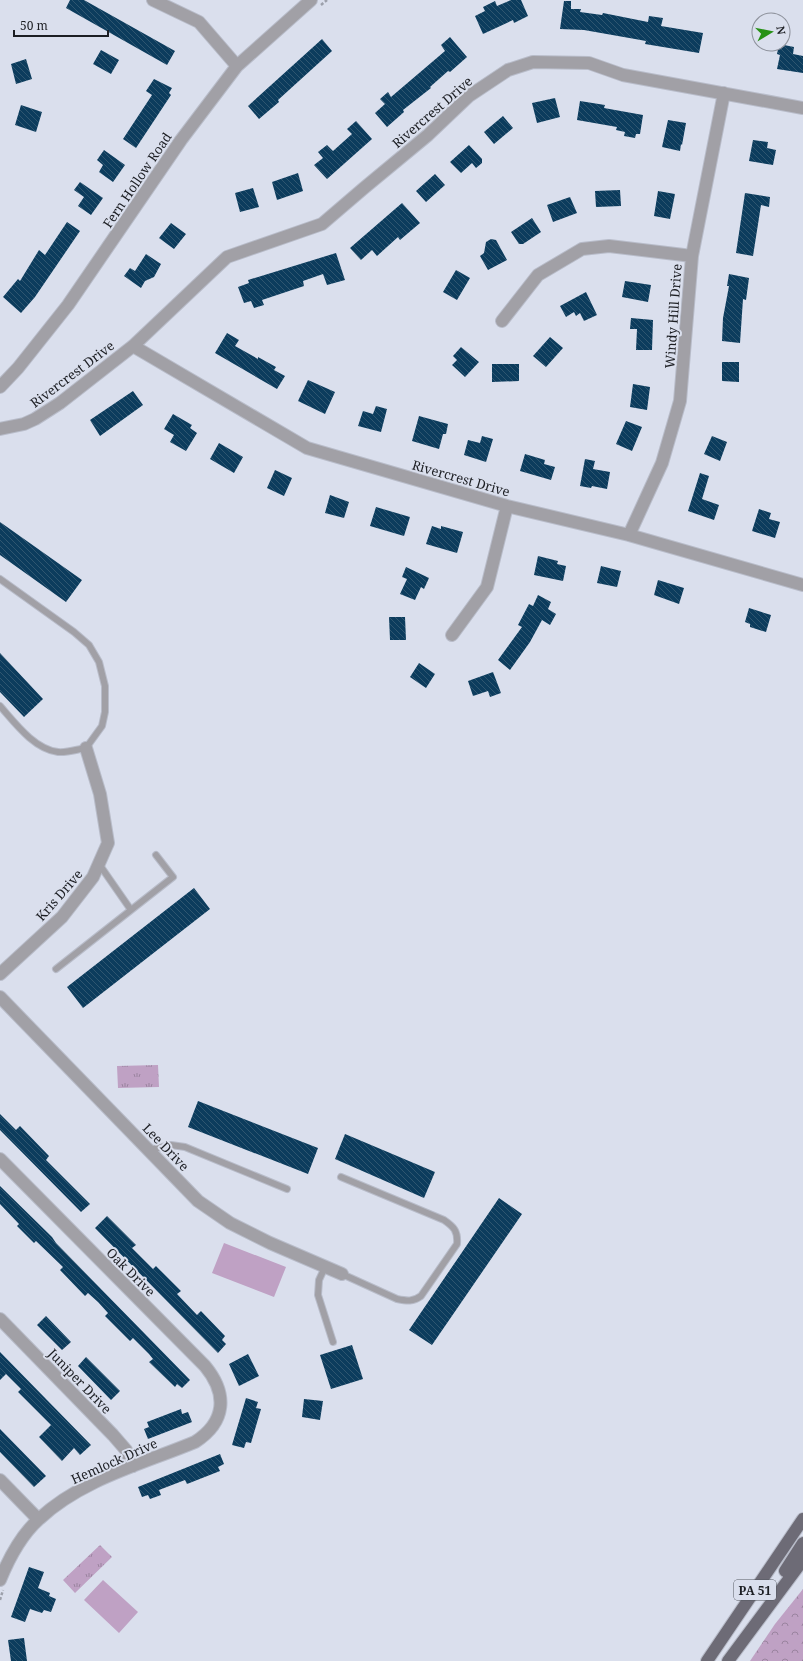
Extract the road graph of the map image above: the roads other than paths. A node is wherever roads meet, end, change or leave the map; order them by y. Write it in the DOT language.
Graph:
graph roads {
  1 [pos="153,0"];
  2 [pos="311,0"];
  3 [pos="237,66"];
  4 [pos="724,93"];
  5 [pos="803,108"];
  6 [pos="692,256"];
  7 [pos="502,321"];
  8 [pos="133,346"];
  9 [pos="0,387"];
  10 [pos="1,427"];
  11 [pos="507,506"];
  12 [pos="629,535"];
  13 [pos="0,579"];
  14 [pos="803,585"];
  15 [pos="452,635"];
  16 [pos="0,706"];
  17 [pos="86,748"];
  18 [pos="156,855"];
  19 [pos="99,864"];
  20 [pos="131,910"];
  21 [pos="56,969"];
  22 [pos="0,974"];
  23 [pos="0,997"];
  24 [pos="149,1150"];
  25 [pos="0,1158"];
  26 [pos="342,1177"];
  27 [pos="287,1190"];
  28 [pos="326,1267"];
  29 [pos="342,1274"];
  30 [pos="0,1319"];
  31 [pos="333,1342"];
  32 [pos="218,1416"];
  33 [pos="134,1466"];
  34 [pos="0,1480"];
  35 [pos="38,1519"];
  36 [pos="803,1519"];
  37 [pos="803,1543"];
  38 [pos="803,1560"];
  39 [pos="0,1580"];
  40 [pos="742,1640"];
  41 [pos="708,1661"];
  42 [pos="728,1661"];
  1 -- 3 [label="street"];
  2 -- 3 [label="street, Fern Hollow Road"];
  3 -- 9 [label="street, Fern Hollow Road"];
  4 -- 5 [label="street, Rivercrest Drive"];
  4 -- 6 [label="street, Windy Hill Drive"];
  4 -- 8 [label="street, Rivercrest Drive"];
  6 -- 7 [label="street"];
  6 -- 12 [label="street, Windy Hill Drive"];
  8 -- 10 [label="street, Rivercrest Drive"];
  8 -- 11 [label="street, Rivercrest Drive"];
  11 -- 12 [label="street, Rivercrest Drive"];
  11 -- 15 [label="street"];
  12 -- 14 [label="street, Rivercrest Drive"];
  13 -- 17 [label="lane"];
  16 -- 17 [label="lane"];
  17 -- 19 [label="street, Kris Drive"];
  18 -- 20 [label="lane"];
  19 -- 20 [label="lane"];
  19 -- 22 [label="street, Kris Drive"];
  20 -- 21 [label="lane"];
  23 -- 24 [label="street, Lee Drive"];
  24 -- 27 [label="lane"];
  24 -- 28 [label="street, Lee Drive"];
  25 -- 32 [label="street, Oak Drive"];
  26 -- 29 [label="lane"];
  28 -- 29 [label="street, Lee Drive"];
  28 -- 31 [label="lane"];
  30 -- 33 [label="street, Juniper Drive"];
  32 -- 33 [label="street, Hemlock Drive"];
  33 -- 35 [label="street, Hemlock Drive"];
  34 -- 35 [label="street"];
  35 -- 39 [label="street, Hemlock Drive"];
  36 -- 41 [label="main road, PA 51"];
  37 -- 40 [label="main road"];
  38 -- 40 [label="main road, PA 51"];
  40 -- 42 [label="main road, PA 51"];
}
